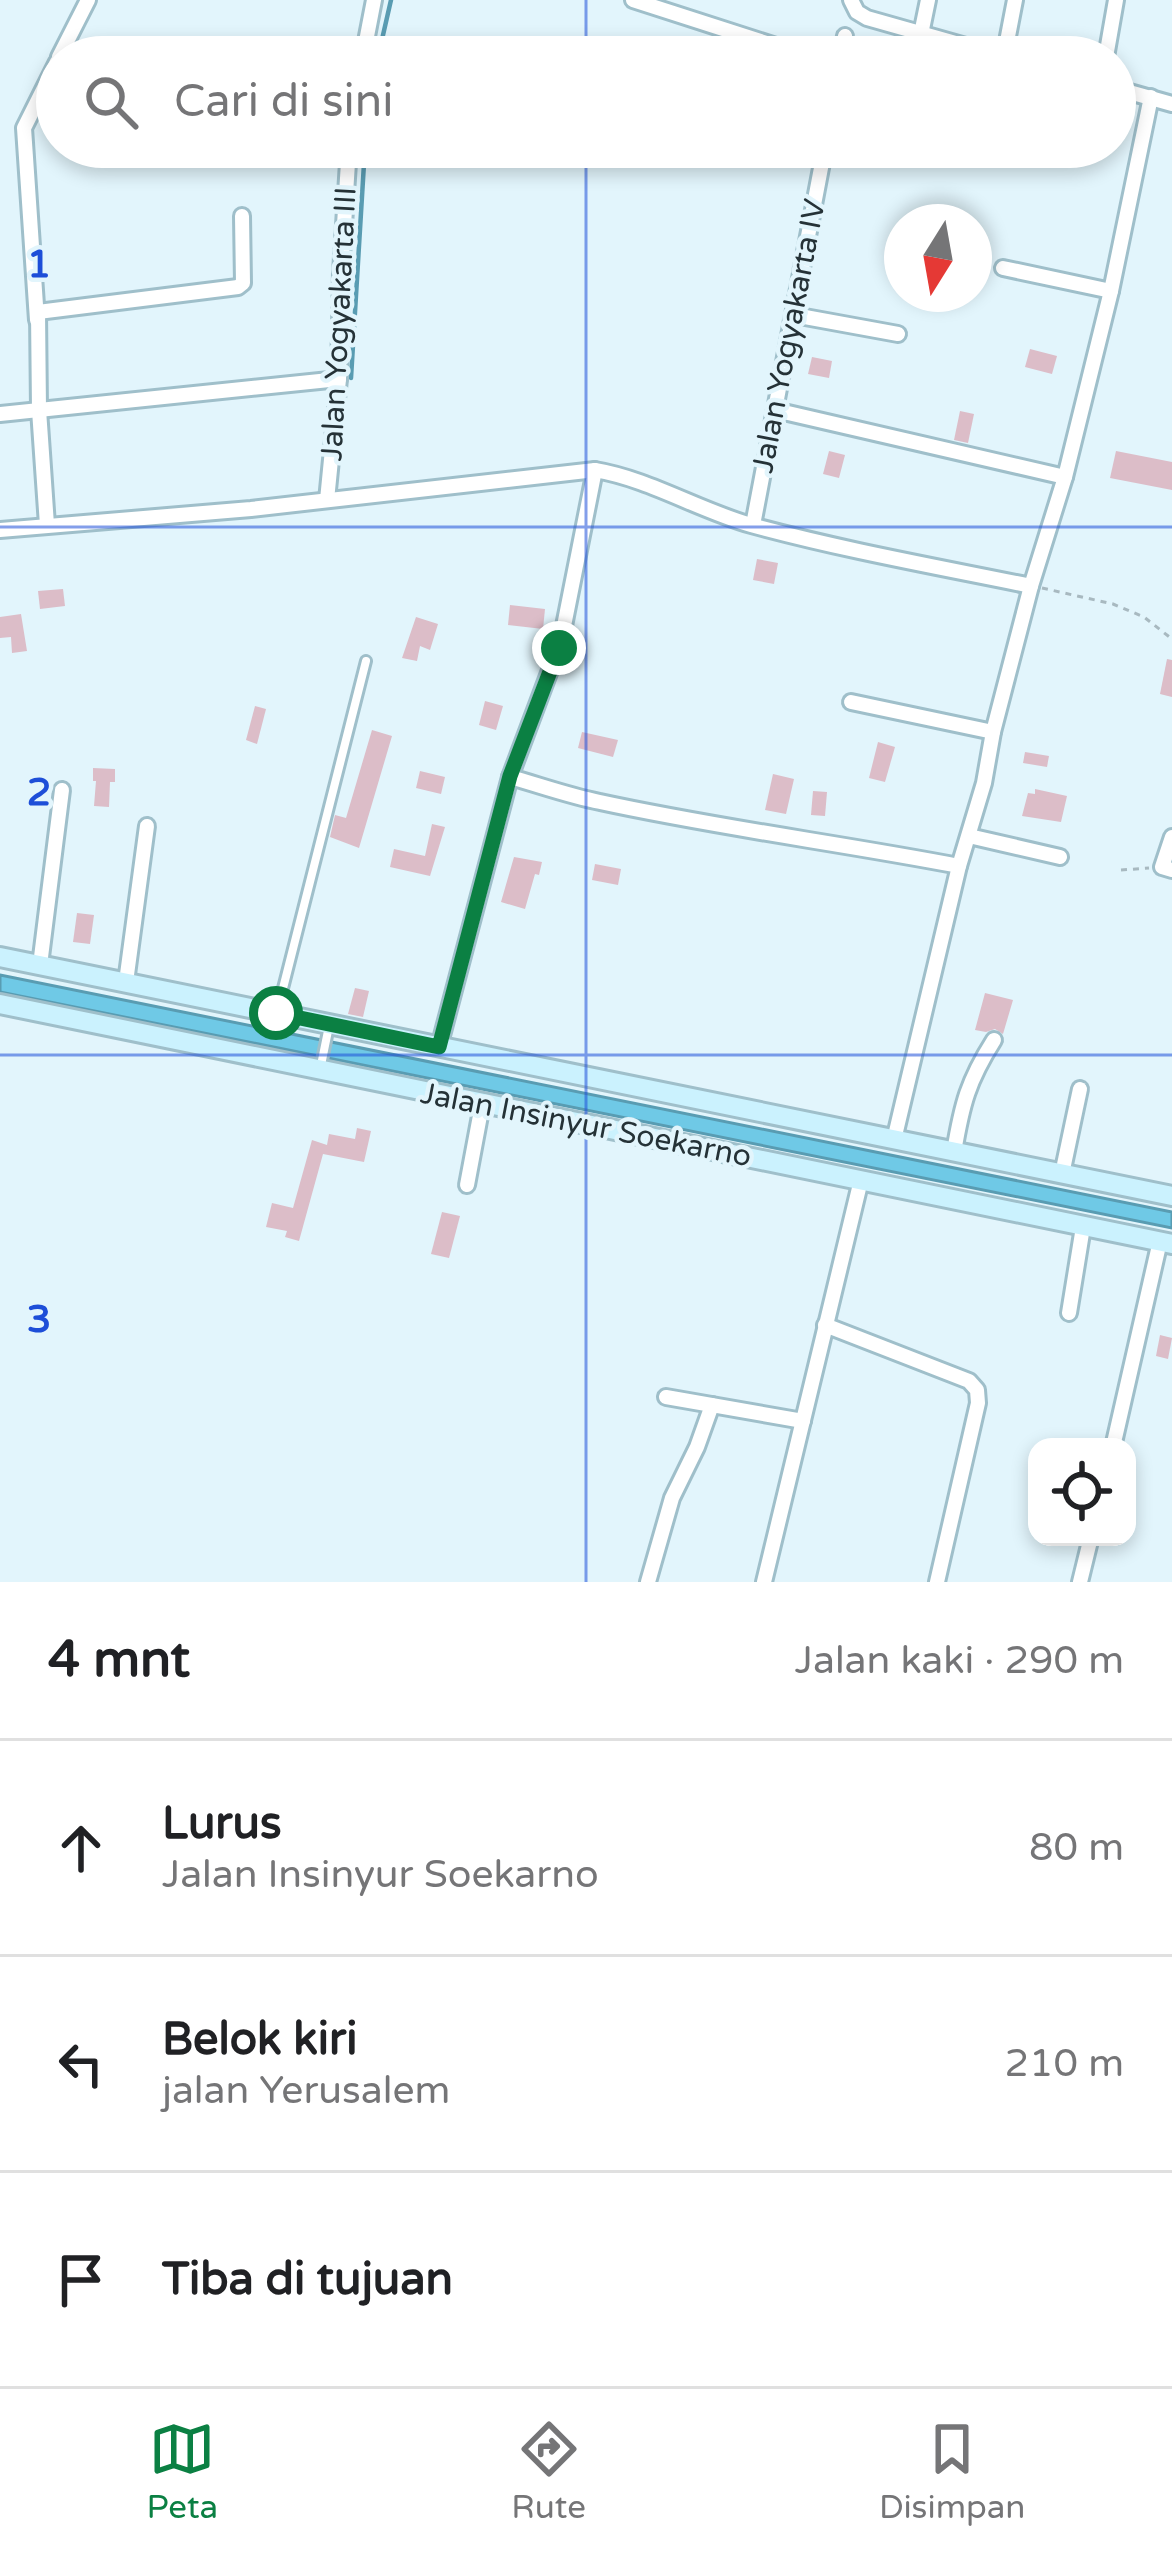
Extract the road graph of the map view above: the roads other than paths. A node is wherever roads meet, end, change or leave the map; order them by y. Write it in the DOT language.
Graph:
graph roads {
  1 [pos="88,0"];
  2 [pos="374,0"];
  3 [pos="633,0"];
  4 [pos="851,0"];
  5 [pos="928,0"];
  6 [pos="1015,0"];
  7 [pos="1116,0"];
  8 [pos="921,34"];
  9 [pos="70,36"];
  10 [pos="367,36"];
  11 [pos="745,36"];
  12 [pos="928,36"];
  13 [pos="1008,36"];
  14 [pos="1110,36"];
  15 [pos="1136,94"];
  16 [pos="1150,98"];
  17 [pos="36,104"];
  18 [pos="1172,104"];
  19 [pos="1136,167"];
  20 [pos="348,168"];
  21 [pos="821,168"];
  22 [pos="1136,168"];
  23 [pos="242,216"];
  24 [pos="1003,268"];
  25 [pos="1111,291"];
  26 [pos="794,315"];
  27 [pos="37,320"];
  28 [pos="898,334"];
  29 [pos="339,379"];
  30 [pos="39,410"];
  31 [pos="775,410"];
  32 [pos="0,414"];
  33 [pos="595,470"];
  34 [pos="1065,477"];
  35 [pos="328,500"];
  36 [pos="47,525"];
  37 [pos="753,526"];
  38 [pos="0,530"];
  39 [pos="1031,586"];
  40 [pos="366,661"];
  41 [pos="851,702"];
  42 [pos="993,732"];
  43 [pos="510,776"];
  44 [pos="62,790"];
  45 [pos="148,826"];
  46 [pos="969,836"];
  47 [pos="1172,837"];
  48 [pos="1060,857"];
  49 [pos="959,866"];
  50 [pos="1167,868"];
  51 [pos="0,957"];
  52 [pos="40,965"];
  53 [pos="126,982"];
  54 [pos="0,1004"];
  55 [pos="276,1013"];
  56 [pos="328,1032"];
  57 [pos="994,1040"];
  58 [pos="439,1047"];
  59 [pos="321,1063"];
  60 [pos="1080,1089"];
  61 [pos="482,1105"];
  62 [pos="894,1141"];
  63 [pos="954,1152"];
  64 [pos="1062,1174"];
  65 [pos="861,1180"];
  66 [pos="467,1185"];
  67 [pos="1172,1196"];
  68 [pos="1083,1227"];
  69 [pos="1166,1242"];
  70 [pos="1069,1313"];
  71 [pos="825,1325"];
  72 [pos="667,1397"];
  73 [pos="712,1405"];
  74 [pos="802,1421"];
  75 [pos="1115,1438"];
  76 [pos="1089,1546"];
  77 [pos="648,1582"];
  78 [pos="764,1582"];
  79 [pos="937,1582"];
  80 [pos="1080,1582"];
  1 -- 9 [label="street"];
  2 -- 10 [label="street"];
  3 -- 11 [label="street"];
  4 -- 8 [label="street"];
  5 -- 8 [label="street"];
  6 -- 13 [label="street"];
  7 -- 14 [label="street"];
  8 -- 12 [label="street"];
  15 -- 16 [label="street"];
  16 -- 18 [label="street"];
  16 -- 19 [label="street"];
  17 -- 27 [label="street"];
  20 -- 29 [label="street, Jalan Yogyakarta III"];
  21 -- 26 [label="street, Jalan Yogyakarta IV"];
  22 -- 25 [label="street"];
  23 -- 27 [label="street"];
  24 -- 25 [label="street"];
  25 -- 34 [label="street"];
  26 -- 28 [label="street"];
  26 -- 31 [label="street, Jalan Yogyakarta IV"];
  27 -- 30 [label="street"];
  29 -- 30 [label="street"];
  29 -- 35 [label="street, Jalan Yogyakarta III"];
  30 -- 32 [label="street"];
  30 -- 36 [label="street"];
  31 -- 34 [label="street"];
  31 -- 37 [label="street, Jalan Yogyakarta IV"];
  33 -- 35 [label="street"];
  33 -- 37 [label="street"];
  33 -- 43 [label="street"];
  34 -- 39 [label="street"];
  35 -- 36 [label="street"];
  36 -- 38 [label="street"];
  37 -- 39 [label="street"];
  39 -- 42 [label="street"];
  40 -- 55 [label="lane"];
  41 -- 42 [label="street"];
  42 -- 46 [label="street"];
  43 -- 49 [label="street"];
  43 -- 58 [label="street"];
  44 -- 52 [label="street"];
  45 -- 53 [label="street"];
  46 -- 48 [label="street"];
  46 -- 49 [label="street"];
  47 -- 50 [label="street"];
  49 -- 62 [label="street"];
  51 -- 52 [label="street, Jalan Insinyur Soekarno"];
  52 -- 53 [label="street, Jalan Insinyur Soekarno"];
  53 -- 55 [label="street, Jalan Insinyur Soekarno"];
  54 -- 59 [label="street, Jalan Insinyur Soekarno"];
  55 -- 56 [label="street, Jalan Insinyur Soekarno"];
  56 -- 58 [label="street, Jalan Insinyur Soekarno"];
  56 -- 59 [label="lane"];
  57 -- 63 [label="street"];
  58 -- 62 [label="street, Jalan Insinyur Soekarno"];
  59 -- 61 [label="street, Jalan Insinyur Soekarno"];
  60 -- 64 [label="street"];
  61 -- 65 [label="street, Jalan Insinyur Soekarno"];
  61 -- 66 [label="street"];
  62 -- 63 [label="street, Jalan Insinyur Soekarno"];
  63 -- 64 [label="street, Jalan Insinyur Soekarno"];
  64 -- 67 [label="street, Jalan Insinyur Soekarno"];
  65 -- 68 [label="street, Jalan Insinyur Soekarno"];
  65 -- 71 [label="street"];
  68 -- 69 [label="street, Jalan Insinyur Soekarno"];
  68 -- 70 [label="street"];
  69 -- 75 [label="street"];
  71 -- 74 [label="street"];
  71 -- 79 [label="street"];
  72 -- 73 [label="street"];
  73 -- 74 [label="street"];
  73 -- 77 [label="street"];
  74 -- 78 [label="street"];
  76 -- 80 [label="street"];
}
